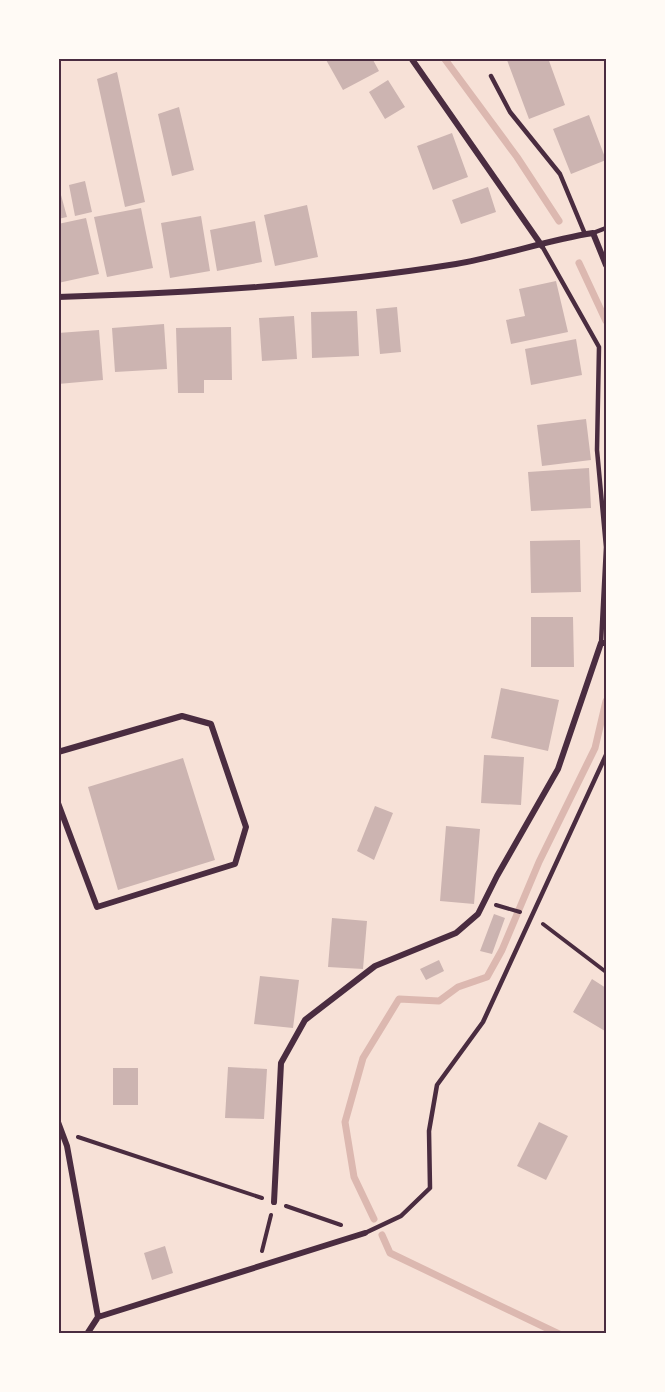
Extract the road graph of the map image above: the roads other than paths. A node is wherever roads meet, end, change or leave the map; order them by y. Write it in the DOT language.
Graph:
graph roads {
  1 [pos="411,58"];
  2 [pos="491,76"];
  3 [pos="606,228"];
  4 [pos="593,233"];
  5 [pos="585,234"];
  6 [pos="542,246"];
  7 [pos="606,265"];
  8 [pos="58,297"];
  9 [pos="604,643"];
  10 [pos="58,752"];
  11 [pos="606,755"];
  12 [pos="58,803"];
  13 [pos="61,821"];
  14 [pos="58,1122"];
  15 [pos="274,1202"];
  16 [pos="365,1233"];
  17 [pos="98,1317"];
  18 [pos="87,1334"];
  1 -- 6 [label="street"];
  2 -- 5 [label="lane"];
  3 -- 4 [label="lane"];
  4 -- 5 [label="street"];
  4 -- 7 [label="street"];
  5 -- 6 [label="street"];
  6 -- 8 [label="street"];
  6 -- 9 [label="lane"];
  9 -- 15 [label="street"];
  10 -- 13 [label="street"];
  11 -- 16 [label="lane"];
  12 -- 13 [label="street"];
  14 -- 17 [label="street"];
  16 -- 17 [label="street"];
  17 -- 18 [label="street"];
}
